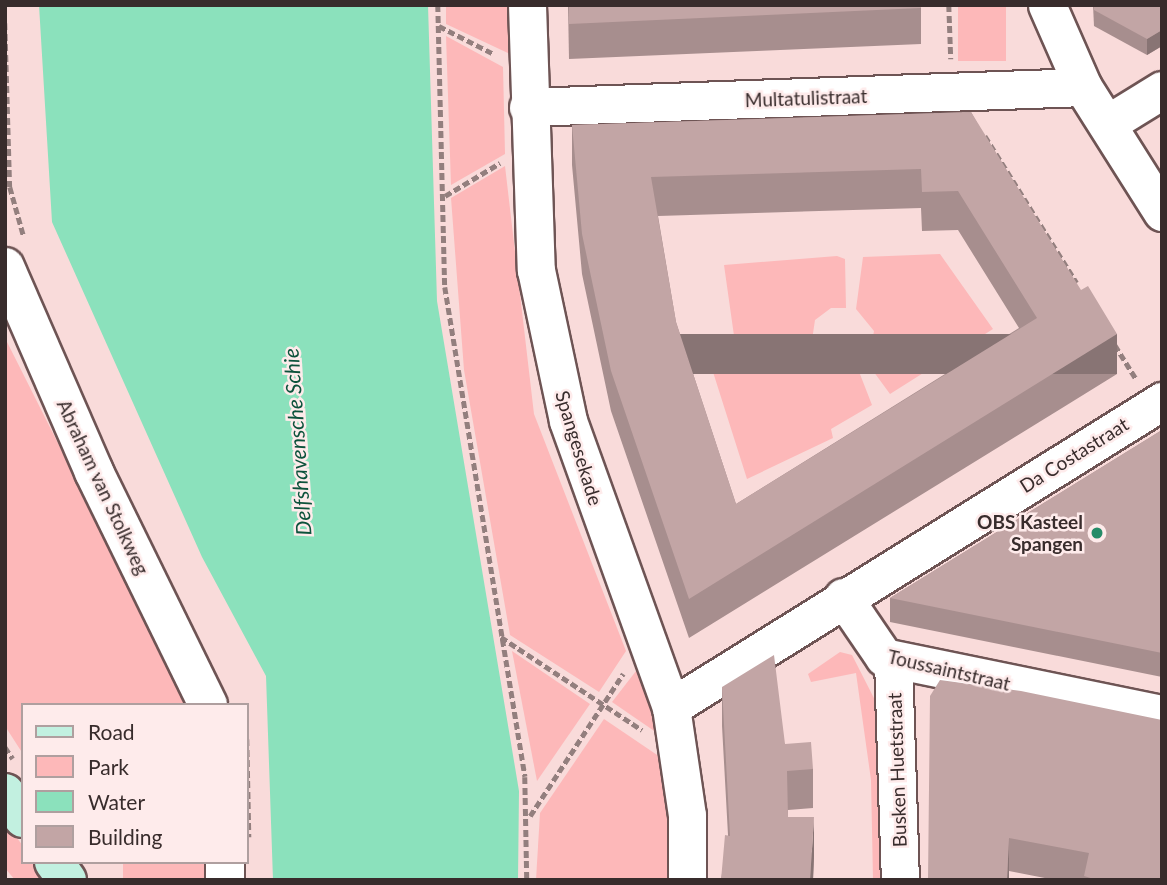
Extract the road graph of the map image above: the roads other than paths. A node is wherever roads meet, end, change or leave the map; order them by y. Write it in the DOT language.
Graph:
graph roads {
  1 [pos="527,5"];
  2 [pos="1047,5"];
  3 [pos="1083,87"];
  4 [pos="529,90"];
  5 [pos="1162,90"];
  6 [pos="1110,122"];
  7 [pos="1162,212"];
  8 [pos="15,252"];
  9 [pos="5,321"];
  10 [pos="1157,404"];
  11 [pos="93,472"];
  12 [pos="843,597"];
  13 [pos="893,660"];
  14 [pos="207,703"];
  15 [pos="671,706"];
  16 [pos="1162,714"];
  17 [pos="5,793"];
  18 [pos="21,815"];
  19 [pos="687,880"];
  20 [pos="900,880"];
  1 -- 4 [label="street, Spangesekade"];
  2 -- 3 [label="street"];
  3 -- 4 [label="street, Multatulistraat"];
  3 -- 6 [label="street"];
  4 -- 15 [label="street, Spangesekade"];
  5 -- 6 [label="street"];
  6 -- 7 [label="street"];
  8 -- 11 [label="street, Abraham van Stolkweg"];
  9 -- 11 [label="street"];
  10 -- 12 [label="street, Da Costastraat"];
  11 -- 14 [label="street, Abraham van Stolkweg"];
  12 -- 13 [label="street, Toussaintstraat"];
  12 -- 15 [label="street"];
  13 -- 16 [label="street, Toussaintstraat"];
  13 -- 20 [label="street, Busken Huetstraat"];
  15 -- 19 [label="street, Spangesekade"];
  17 -- 18 [label="main road"];
}
